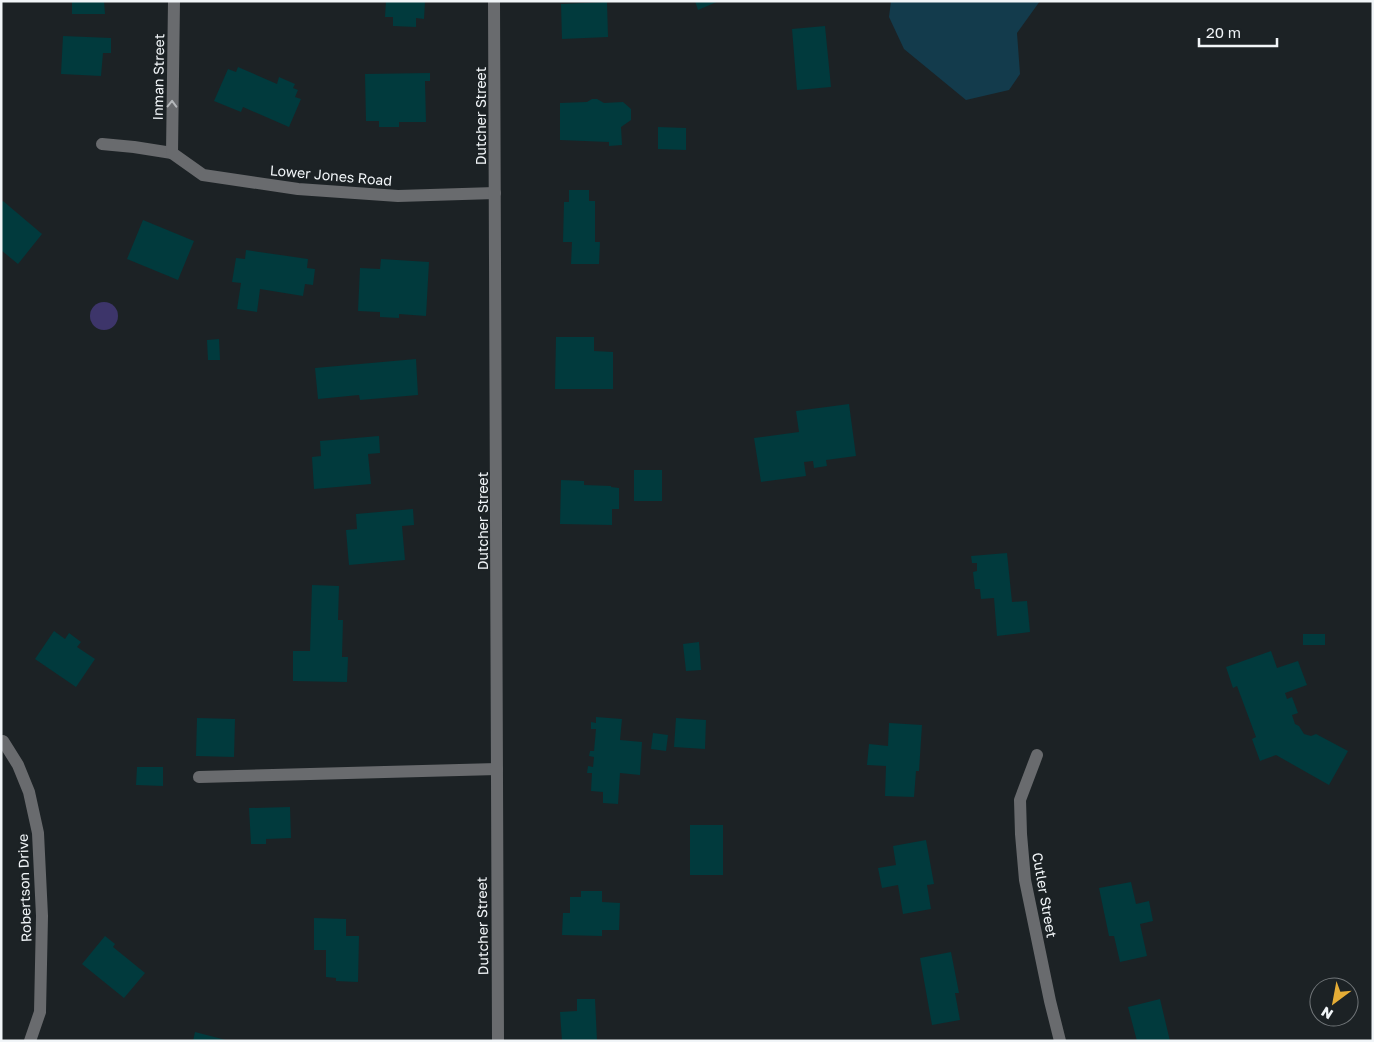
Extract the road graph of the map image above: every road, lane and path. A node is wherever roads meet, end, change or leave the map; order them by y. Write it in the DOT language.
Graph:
graph roads {
  1 [pos="174,1"];
  2 [pos="494,1"];
  3 [pos="102,144"];
  4 [pos="172,153"];
  5 [pos="495,193"];
  6 [pos="3,741"];
  7 [pos="1037,755"];
  8 [pos="497,769"];
  9 [pos="199,777"];
  10 [pos="30,1041"];
  11 [pos="498,1041"];
  12 [pos="1060,1041"];
  4 -- 1 [label="street, Inman Street, one-way"];
  2 -- 5 [label="street, Dutcher Street"];
  3 -- 4 [label="street"];
  4 -- 5 [label="street, Lower Jones Road"];
  5 -- 8 [label="street, Dutcher Street"];
  6 -- 10 [label="street, Robertson Drive"];
  7 -- 12 [label="street, Cutler Street"];
  8 -- 9 [label="street"];
  8 -- 11 [label="street, Dutcher Street"];
}
